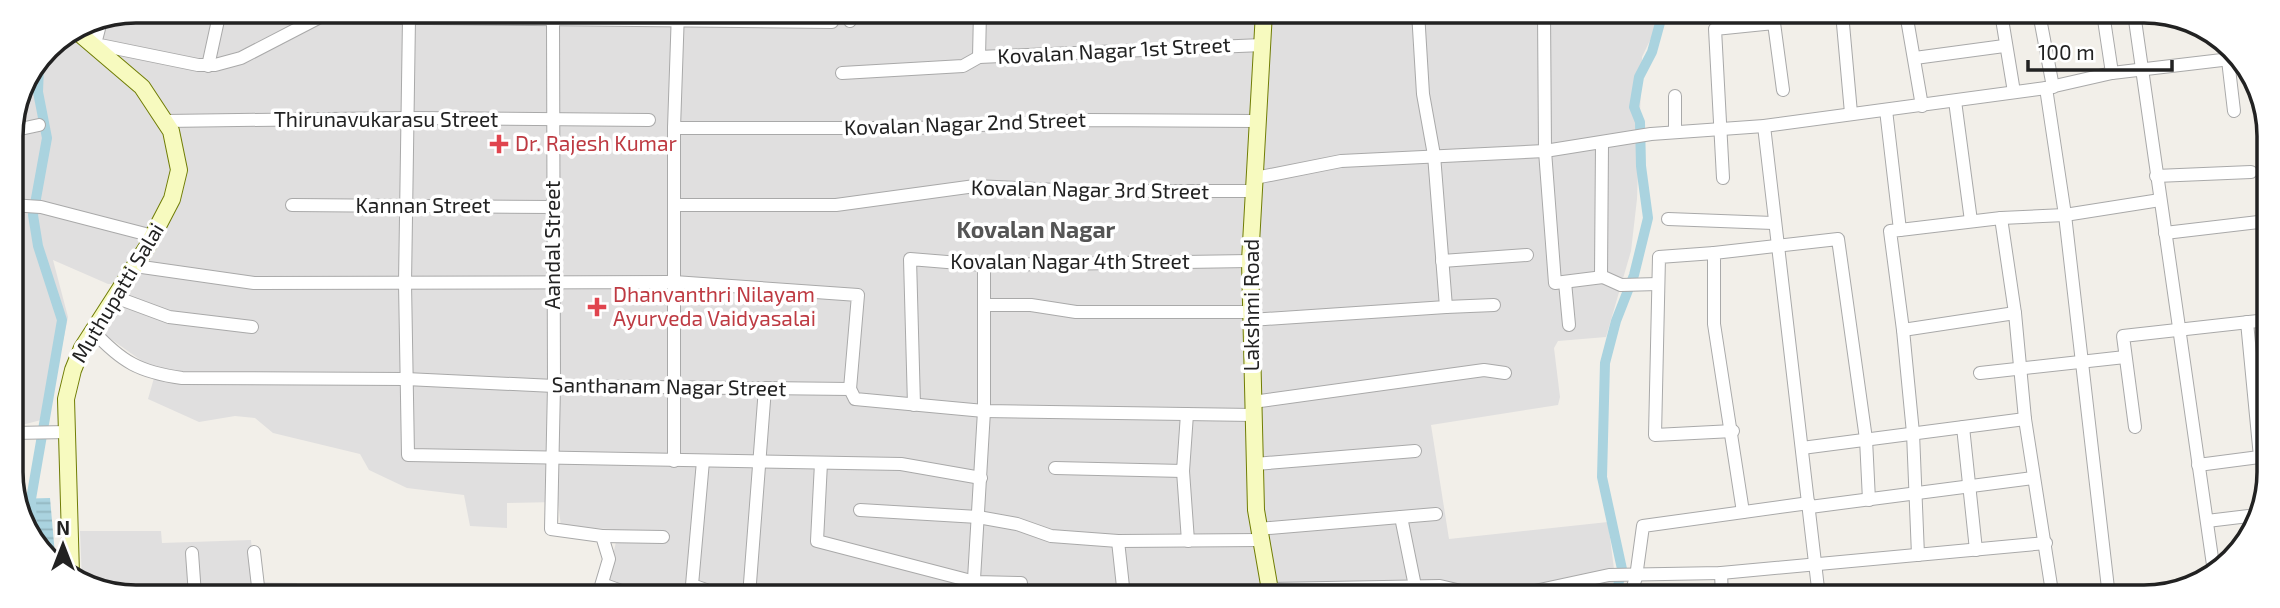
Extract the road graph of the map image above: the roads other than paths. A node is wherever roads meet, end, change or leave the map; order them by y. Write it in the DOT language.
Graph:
graph roads {
  1 [pos="217,23"];
  2 [pos="309,23"];
  3 [pos="409,23"];
  4 [pos="553,23"];
  5 [pos="678,23"];
  6 [pos="979,23"];
  7 [pos="1263,23"];
  8 [pos="1419,23"];
  9 [pos="1544,23"];
  10 [pos="1747,23"];
  11 [pos="1774,23"];
  12 [pos="1843,23"];
  13 [pos="1908,23"];
  14 [pos="2002,23"];
  15 [pos="2040,23"];
  16 [pos="2104,23"];
  17 [pos="2135,23"];
  18 [pos="98,29"];
  19 [pos="83,36"];
  20 [pos="94,44"];
  21 [pos="1262,45"];
  22 [pos="2004,46"];
  23 [pos="979,57"];
  24 [pos="1915,58"];
  25 [pos="2227,60"];
  26 [pos="208,66"];
  27 [pos="2233,66"];
  28 [pos="2141,69"];
  29 [pos="842,73"];
  30 [pos="2112,73"];
  31 [pos="2050,87"];
  32 [pos="1783,90"];
  33 [pos="2014,92"];
  34 [pos="1675,96"];
  35 [pos="1955,102"];
  36 [pos="1922,106"];
  37 [pos="1886,110"];
  38 [pos="2234,111"];
  39 [pos="1851,113"];
  40 [pos="407,118"];
  41 [pos="553,120"];
  42 [pos="649,120"];
  43 [pos="165,121"];
  44 [pos="1256,121"];
  45 [pos="39,125"];
  46 [pos="1764,125"];
  47 [pos="23,128"];
  48 [pos="674,128"];
  49 [pos="1719,129"];
  50 [pos="1675,132"];
  51 [pos="1602,144"];
  52 [pos="1545,151"];
  53 [pos="1434,155"];
  54 [pos="2251,172"];
  55 [pos="2156,176"];
  56 [pos="1723,178"];
  57 [pos="1254,185"];
  58 [pos="2160,200"];
  59 [pos="23,205"];
  60 [pos="292,205"];
  61 [pos="675,205"];
  62 [pos="406,206"];
  63 [pos="553,207"];
  64 [pos="2065,215"];
  65 [pos="2001,218"];
  66 [pos="1668,219"];
  67 [pos="1970,221"];
  68 [pos="2257,222"];
  69 [pos="1773,223"];
  70 [pos="1900,230"];
  71 [pos="2165,233"];
  72 [pos="153,236"];
  73 [pos="1778,246"];
  74 [pos="1714,253"];
  75 [pos="1527,255"];
  76 [pos="1250,261"];
  77 [pos="1442,261"];
  78 [pos="984,265"];
  79 [pos="135,266"];
  80 [pos="1603,277"];
  81 [pos="553,281"];
  82 [pos="674,282"];
  83 [pos="1565,282"];
  84 [pos="405,283"];
  85 [pos="1658,284"];
  86 [pos="115,297"];
  87 [pos="984,305"];
  88 [pos="1494,305"];
  89 [pos="1446,307"];
  90 [pos="2015,313"];
  91 [pos="1251,316"];
  92 [pos="2257,321"];
  93 [pos="2247,322"];
  94 [pos="1569,325"];
  95 [pos="252,327"];
  96 [pos="2178,327"];
  97 [pos="1903,330"];
  98 [pos="93,331"];
  99 [pos="2125,357"];
  100 [pos="2082,361"];
  101 [pos="2020,368"];
  102 [pos="1505,373"];
  103 [pos="1980,373"];
  104 [pos="405,379"];
  105 [pos="554,386"];
  106 [pos="674,387"];
  107 [pos="765,388"];
  108 [pos="850,389"];
  109 [pos="914,405"];
  110 [pos="2257,406"];
  111 [pos="1253,408"];
  112 [pos="985,411"];
  113 [pos="1187,414"];
  114 [pos="2025,419"];
  115 [pos="1963,427"];
  116 [pos="2135,427"];
  117 [pos="1733,431"];
  118 [pos="68,432"];
  119 [pos="23,433"];
  120 [pos="1913,433"];
  121 [pos="1866,439"];
  122 [pos="1802,448"];
  123 [pos="1415,451"];
  124 [pos="2257,457"];
  125 [pos="553,458"];
  126 [pos="674,461"];
  127 [pos="702,461"];
  128 [pos="761,462"];
  129 [pos="821,463"];
  130 [pos="1255,464"];
  131 [pos="2199,465"];
  132 [pos="1055,468"];
  133 [pos="1183,471"];
  134 [pos="981,478"];
  135 [pos="2033,478"];
  136 [pos="1969,487"];
  137 [pos="1914,495"];
  138 [pos="1869,500"];
  139 [pos="1809,505"];
  140 [pos="860,510"];
  141 [pos="1743,512"];
  142 [pos="1436,514"];
  143 [pos="2248,516"];
  144 [pos="978,517"];
  145 [pos="1401,517"];
  146 [pos="2207,521"];
  147 [pos="1259,535"];
  148 [pos="602,536"];
  149 [pos="663,537"];
  150 [pos="1118,541"];
  151 [pos="1188,541"];
  152 [pos="2046,543"];
  153 [pos="1976,550"];
  154 [pos="254,552"];
  155 [pos="192,553"];
  156 [pos="1918,555"];
  157 [pos="2213,562"];
  158 [pos="1816,564"];
  159 [pos="71,565"];
  160 [pos="1721,573"];
  161 [pos="1636,577"];
  162 [pos="975,582"];
  163 [pos="194,585"];
  164 [pos="258,585"];
  165 [pos="601,585"];
  166 [pos="695,585"];
  167 [pos="750,585"];
  168 [pos="975,585"];
  169 [pos="1021,585"];
  170 [pos="1123,585"];
  171 [pos="1268,585"];
  172 [pos="1414,585"];
  173 [pos="1562,585"];
  174 [pos="1634,585"];
  175 [pos="1722,585"];
  176 [pos="1818,585"];
  177 [pos="2051,585"];
  178 [pos="2108,585"];
  1 -- 26 [label="street"];
  2 -- 26 [label="street"];
  3 -- 40 [label="street"];
  4 -- 41 [label="street, Aandal Street"];
  5 -- 48 [label="street"];
  6 -- 23 [label="street"];
  7 -- 21 [label="street, Lakshmi Road"];
  8 -- 53 [label="street"];
  9 -- 52 [label="street"];
  10 -- 49 [label="street"];
  11 -- 32 [label="street"];
  12 -- 39 [label="street"];
  13 -- 24 [label="street"];
  14 -- 22 [label="street"];
  15 -- 31 [label="street"];
  16 -- 30 [label="street"];
  17 -- 28 [label="street"];
  18 -- 20 [label="street"];
  19 -- 20 [label="street, Muthupatti Salai"];
  20 -- 26 [label="street"];
  20 -- 43 [label="street, Muthupatti Salai"];
  21 -- 23 [label="street, Kovalan Nagar 1st Street"];
  21 -- 44 [label="street, Lakshmi Road"];
  22 -- 24 [label="street"];
  22 -- 33 [label="street"];
  23 -- 29 [label="street, Kovalan Nagar 1st Street"];
  24 -- 36 [label="street"];
  25 -- 28 [label="street, Kovalan Nagar 3rd Street"];
  27 -- 38 [label="street"];
  28 -- 30 [label="street, Kovalan Nagar 3rd Street"];
  28 -- 55 [label="street"];
  30 -- 31 [label="street, Kovalan Nagar 3rd Street"];
  31 -- 33 [label="street, Kovalan Nagar 3rd Street"];
  31 -- 64 [label="street"];
  33 -- 35 [label="street, Kovalan Nagar 3rd Street"];
  34 -- 50 [label="street"];
  35 -- 36 [label="street, Kovalan Nagar 3rd Street"];
  35 -- 67 [label="street"];
  36 -- 37 [label="street, Kovalan Nagar 3rd Street"];
  37 -- 39 [label="street, Kovalan Nagar 3rd Street"];
  37 -- 70 [label="street"];
  39 -- 46 [label="street, Kovalan Nagar 3rd Street"];
  40 -- 41 [label="street, Thirunavukarasu Street"];
  40 -- 43 [label="street, Thirunavukarasu Street"];
  40 -- 62 [label="street"];
  41 -- 42 [label="street, Thirunavukarasu Street"];
  41 -- 63 [label="street, Aandal Street"];
  43 -- 72 [label="street, Muthupatti Salai"];
  44 -- 48 [label="street, Kovalan Nagar 2nd Street"];
  44 -- 57 [label="street, Lakshmi Road"];
  45 -- 47 [label="street"];
  46 -- 49 [label="street, Kovalan Nagar 3rd Street"];
  46 -- 69 [label="street"];
  48 -- 61 [label="street"];
  49 -- 50 [label="street, Kovalan Nagar 3rd Street"];
  49 -- 56 [label="street"];
  50 -- 51 [label="street, Kovalan Nagar 3rd Street"];
  51 -- 52 [label="street, Kovalan Nagar 3rd Street"];
  51 -- 80 [label="street"];
  52 -- 53 [label="street, Kovalan Nagar 3rd Street"];
  52 -- 83 [label="street"];
  53 -- 57 [label="street, Kovalan Nagar 3rd Street"];
  53 -- 77 [label="street"];
  54 -- 55 [label="street"];
  55 -- 58 [label="street"];
  57 -- 61 [label="street, Kovalan Nagar 3rd Street"];
  57 -- 76 [label="street, Lakshmi Road"];
  58 -- 64 [label="street"];
  58 -- 71 [label="street"];
  59 -- 72 [label="street"];
  60 -- 62 [label="street, Kannan Street"];
  61 -- 82 [label="street"];
  62 -- 63 [label="street, Kannan Street"];
  62 -- 84 [label="street"];
  63 -- 81 [label="street, Aandal Street"];
  64 -- 65 [label="street"];
  64 -- 100 [label="street"];
  65 -- 67 [label="street"];
  65 -- 90 [label="street"];
  66 -- 69 [label="street"];
  67 -- 70 [label="street"];
  68 -- 71 [label="street"];
  69 -- 73 [label="street"];
  70 -- 97 [label="street"];
  71 -- 96 [label="street"];
  72 -- 79 [label="street, Muthupatti Salai"];
  73 -- 74 [label="street"];
  73 -- 121 [label="street"];
  73 -- 122 [label="street"];
  74 -- 85 [label="street"];
  74 -- 117 [label="street"];
  75 -- 77 [label="street"];
  76 -- 78 [label="street, Kovalan Nagar 4th Street"];
  76 -- 91 [label="street, Lakshmi Road"];
  77 -- 89 [label="street"];
  78 -- 87 [label="street"];
  78 -- 109 [label="street, Kovalan Nagar 4th Street"];
  79 -- 84 [label="street"];
  79 -- 86 [label="street, Muthupatti Salai"];
  80 -- 83 [label="street"];
  80 -- 85 [label="street"];
  81 -- 82 [label="street"];
  81 -- 84 [label="street"];
  81 -- 105 [label="street, Aandal Street"];
  82 -- 106 [label="street"];
  82 -- 108 [label="street"];
  83 -- 94 [label="street"];
  84 -- 104 [label="street"];
  85 -- 117 [label="street"];
  86 -- 95 [label="street"];
  86 -- 98 [label="street, Muthupatti Salai"];
  87 -- 91 [label="street"];
  87 -- 112 [label="street"];
  88 -- 89 [label="street"];
  89 -- 91 [label="street"];
  90 -- 97 [label="street"];
  90 -- 101 [label="street"];
  91 -- 111 [label="street, Lakshmi Road"];
  92 -- 93 [label="street"];
  93 -- 96 [label="street"];
  93 -- 110 [label="street"];
  96 -- 99 [label="street"];
  96 -- 131 [label="street"];
  97 -- 120 [label="street"];
  98 -- 104 [label="street, Santhanam Nagar Street"];
  98 -- 118 [label="street, Muthupatti Salai"];
  99 -- 100 [label="street"];
  99 -- 116 [label="street"];
  100 -- 101 [label="street"];
  100 -- 178 [label="street"];
  101 -- 103 [label="street"];
  101 -- 114 [label="street"];
  102 -- 111 [label="street, Santhanam Nagar Street"];
  104 -- 105 [label="street, Santhanam Nagar Street"];
  104 -- 125 [label="street"];
  105 -- 106 [label="street, Santhanam Nagar Street"];
  105 -- 125 [label="street, Aandal Street"];
  106 -- 107 [label="street, Santhanam Nagar Street"];
  106 -- 126 [label="street"];
  107 -- 108 [label="street, Santhanam Nagar Street"];
  107 -- 128 [label="street"];
  108 -- 109 [label="street, Santhanam Nagar Street"];
  109 -- 112 [label="street, Santhanam Nagar Street"];
  111 -- 113 [label="street, Santhanam Nagar Street"];
  111 -- 130 [label="street, Lakshmi Road"];
  112 -- 113 [label="street, Santhanam Nagar Street"];
  112 -- 134 [label="street"];
  113 -- 133 [label="street"];
  114 -- 115 [label="street"];
  114 -- 135 [label="street"];
  115 -- 120 [label="street"];
  115 -- 136 [label="street"];
  117 -- 141 [label="street"];
  118 -- 119 [label="street"];
  118 -- 159 [label="street, Muthupatti Salai"];
  120 -- 121 [label="street"];
  120 -- 137 [label="street"];
  121 -- 122 [label="street"];
  121 -- 138 [label="street"];
  122 -- 139 [label="street"];
  123 -- 130 [label="street"];
  124 -- 131 [label="street"];
  125 -- 126 [label="street"];
  125 -- 148 [label="street, Aandal Street"];
  126 -- 127 [label="street"];
  127 -- 128 [label="street"];
  127 -- 166 [label="street"];
  128 -- 129 [label="street"];
  128 -- 167 [label="street"];
  129 -- 134 [label="street"];
  129 -- 162 [label="street"];
  130 -- 147 [label="street, Lakshmi Road"];
  131 -- 146 [label="street"];
  132 -- 133 [label="street"];
  133 -- 151 [label="street"];
  134 -- 144 [label="street"];
  135 -- 136 [label="street"];
  135 -- 152 [label="street"];
  136 -- 137 [label="street"];
  136 -- 153 [label="street"];
  137 -- 138 [label="street"];
  137 -- 156 [label="street"];
  138 -- 139 [label="street"];
  139 -- 141 [label="street"];
  139 -- 158 [label="street"];
  140 -- 144 [label="street"];
  141 -- 161 [label="street"];
  142 -- 145 [label="street"];
  143 -- 146 [label="street"];
  144 -- 150 [label="street"];
  144 -- 162 [label="street"];
  145 -- 147 [label="street"];
  145 -- 172 [label="street"];
  146 -- 157 [label="street"];
  147 -- 151 [label="street"];
  147 -- 171 [label="street, Lakshmi Road"];
  148 -- 149 [label="street"];
  148 -- 165 [label="street"];
  150 -- 151 [label="street"];
  150 -- 170 [label="street"];
  152 -- 153 [label="street"];
  152 -- 177 [label="street"];
  153 -- 156 [label="street"];
  154 -- 164 [label="street"];
  155 -- 163 [label="street"];
  156 -- 158 [label="street"];
  158 -- 160 [label="street"];
  158 -- 176 [label="street"];
  160 -- 161 [label="street"];
  160 -- 175 [label="street"];
  161 -- 173 [label="street"];
  161 -- 174 [label="street"];
  162 -- 168 [label="street"];
  162 -- 169 [label="street"];
}
